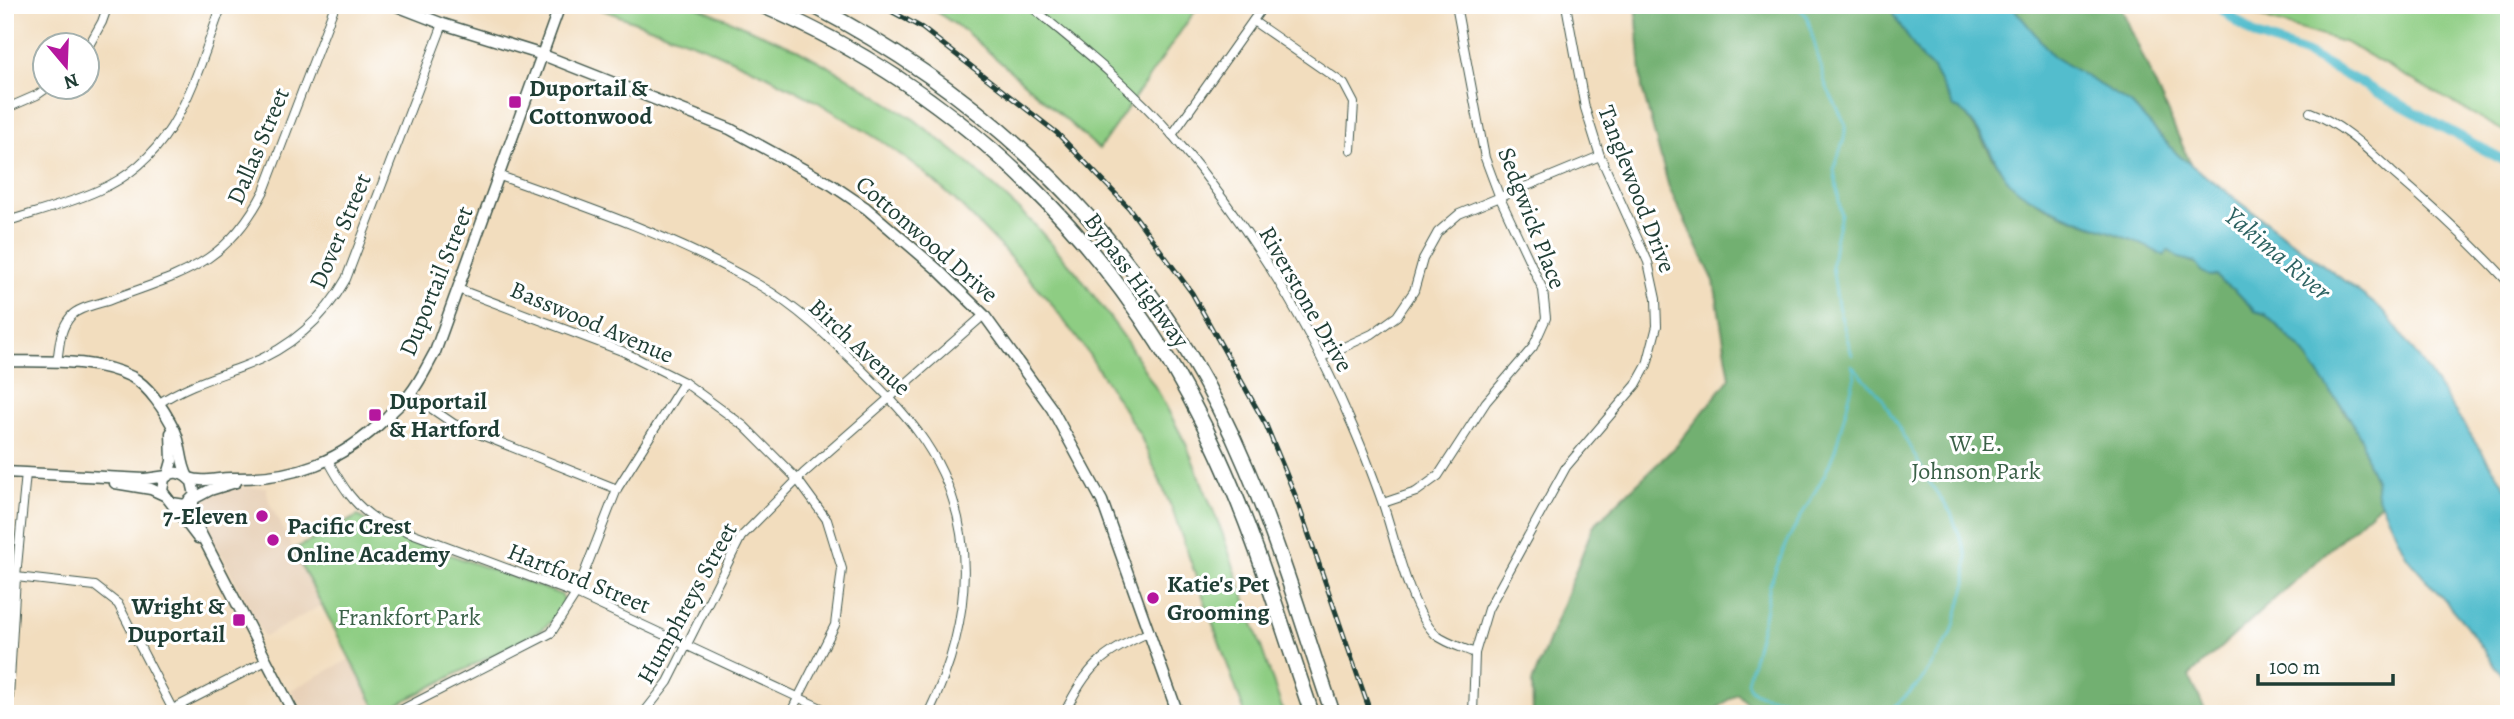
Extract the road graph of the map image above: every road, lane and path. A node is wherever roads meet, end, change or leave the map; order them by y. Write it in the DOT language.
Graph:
graph roads {
  1 [pos="108,5"];
  2 [pos="222,5"];
  3 [pos="335,5"];
  4 [pos="394,5"];
  5 [pos="560,5"];
  6 [pos="761,5"];
  7 [pos="812,5"];
  8 [pos="1029,5"];
  9 [pos="1265,5"];
  10 [pos="1457,5"];
  11 [pos="1566,5"];
  12 [pos="1253,21"];
  13 [pos="443,24"];
  14 [pos="96,32"];
  15 [pos="543,55"];
  16 [pos="32,97"];
  17 [pos="5,110"];
  18 [pos="2310,111"];
  19 [pos="1172,135"];
  20 [pos="1351,150"];
  21 [pos="1600,156"];
  22 [pos="500,176"];
  23 [pos="1500,198"];
  24 [pos="5,222"];
  25 [pos="2509,283"];
  26 [pos="458,289"];
  27 [pos="984,315"];
  28 [pos="1322,358"];
  29 [pos="5,361"];
  30 [pos="57,362"];
  31 [pos="684,382"];
  32 [pos="410,394"];
  33 [pos="889,397"];
  34 [pos="159,404"];
  35 [pos="167,417"];
  36 [pos="328,460"];
  37 [pos="5,472"];
  38 [pos="26,473"];
  39 [pos="167,475"];
  40 [pos="95,478"];
  41 [pos="188,478"];
  42 [pos="249,479"];
  43 [pos="797,479"];
  44 [pos="617,489"];
  45 [pos="168,499"];
  46 [pos="193,499"];
  47 [pos="1383,503"];
  48 [pos="211,554"];
  49 [pos="16,577"];
  50 [pos="576,594"];
  51 [pos="1150,632"];
  52 [pos="688,644"];
  53 [pos="1475,653"];
  54 [pos="266,661"];
  55 [pos="799,696"];
  56 [pos="174,711"];
  57 [pos="8,714"];
  58 [pos="163,714"];
  59 [pos="294,714"];
  60 [pos="393,714"];
  61 [pos="643,714"];
  62 [pos="790,714"];
  63 [pos="835,714"];
  64 [pos="928,714"];
  65 [pos="1064,714"];
  66 [pos="1178,714"];
  67 [pos="1312,714"];
  68 [pos="1333,714"];
  69 [pos="1473,714"];
  1 -- 14 [label="street"];
  2 -- 24 [label="street"];
  3 -- 30 [label="street, Dallas Street"];
  4 -- 13 [label="street, Cottonwood Drive"];
  5 -- 15 [label="street, Duportail Street"];
  6 -- 67 [label="highway, Bypass Highway"];
  7 -- 68 [label="highway, Bypass Highway"];
  8 -- 19 [label="street, Riverstone Drive"];
  9 -- 12 [label="street"];
  10 -- 23 [label="street, Sedgwick Place"];
  11 -- 21 [label="street, Tanglewood Drive"];
  12 -- 19 [label="street"];
  12 -- 20 [label="street"];
  13 -- 15 [label="street, Cottonwood Drive"];
  13 -- 34 [label="street, Dover Street"];
  15 -- 22 [label="street, Duportail Street"];
  15 -- 27 [label="street, Cottonwood Drive"];
  16 -- 17 [label="street"];
  18 -- 25 [label="street"];
  19 -- 28 [label="street, Riverstone Drive"];
  21 -- 23 [label="street"];
  21 -- 53 [label="street, Tanglewood Drive"];
  22 -- 26 [label="street, Duportail Street"];
  22 -- 33 [label="street, Birch Avenue"];
  23 -- 28 [label="street"];
  23 -- 47 [label="street, Sedgwick Place"];
  26 -- 31 [label="street, Basswood Avenue"];
  26 -- 32 [label="street, Duportail Street"];
  27 -- 33 [label="street, Humphreys Street"];
  27 -- 51 [label="street, Cottonwood Drive"];
  28 -- 47 [label="street, Riverstone Drive"];
  29 -- 30 [label="street"];
  30 -- 34 [label="street"];
  31 -- 43 [label="street, Basswood Avenue"];
  31 -- 44 [label="street"];
  32 -- 36 [label="street, Duportail Street"];
  32 -- 44 [label="street"];
  33 -- 43 [label="street, Humphreys Street"];
  33 -- 64 [label="street, Birch Avenue"];
  34 -- 35 [label="street"];
  35 -- 39 [label="street"];
  35 -- 41 [label="street"];
  36 -- 42 [label="street, Duportail Street"];
  36 -- 50 [label="street, Hartford Street"];
  37 -- 38 [label="street"];
  38 -- 40 [label="street"];
  38 -- 49 [label="street"];
  39 -- 40 [label="street"];
  39 -- 41 [label="street"];
  39 -- 45 [label="street"];
  40 -- 45 [label="street"];
  41 -- 42 [label="street, Duportail Street"];
  41 -- 46 [label="street"];
  42 -- 46 [label="street, Duportail Street"];
  43 -- 52 [label="street, Humphreys Street"];
  43 -- 55 [label="street, Basswood Avenue"];
  44 -- 50 [label="street"];
  45 -- 46 [label="street"];
  45 -- 48 [label="street"];
  46 -- 48 [label="street"];
  47 -- 53 [label="street, Riverstone Drive"];
  48 -- 54 [label="street"];
  49 -- 56 [label="street"];
  49 -- 57 [label="street"];
  50 -- 52 [label="street, Hartford Street"];
  50 -- 60 [label="street"];
  51 -- 65 [label="street"];
  51 -- 66 [label="street, Cottonwood Drive"];
  52 -- 55 [label="street, Hartford Street"];
  52 -- 61 [label="street, Humphreys Street"];
  53 -- 69 [label="street, Tanglewood Drive"];
  54 -- 56 [label="street"];
  54 -- 59 [label="street"];
  55 -- 62 [label="street, Basswood Avenue"];
  55 -- 63 [label="street, Hartford Street"];
  56 -- 58 [label="street"];
}
